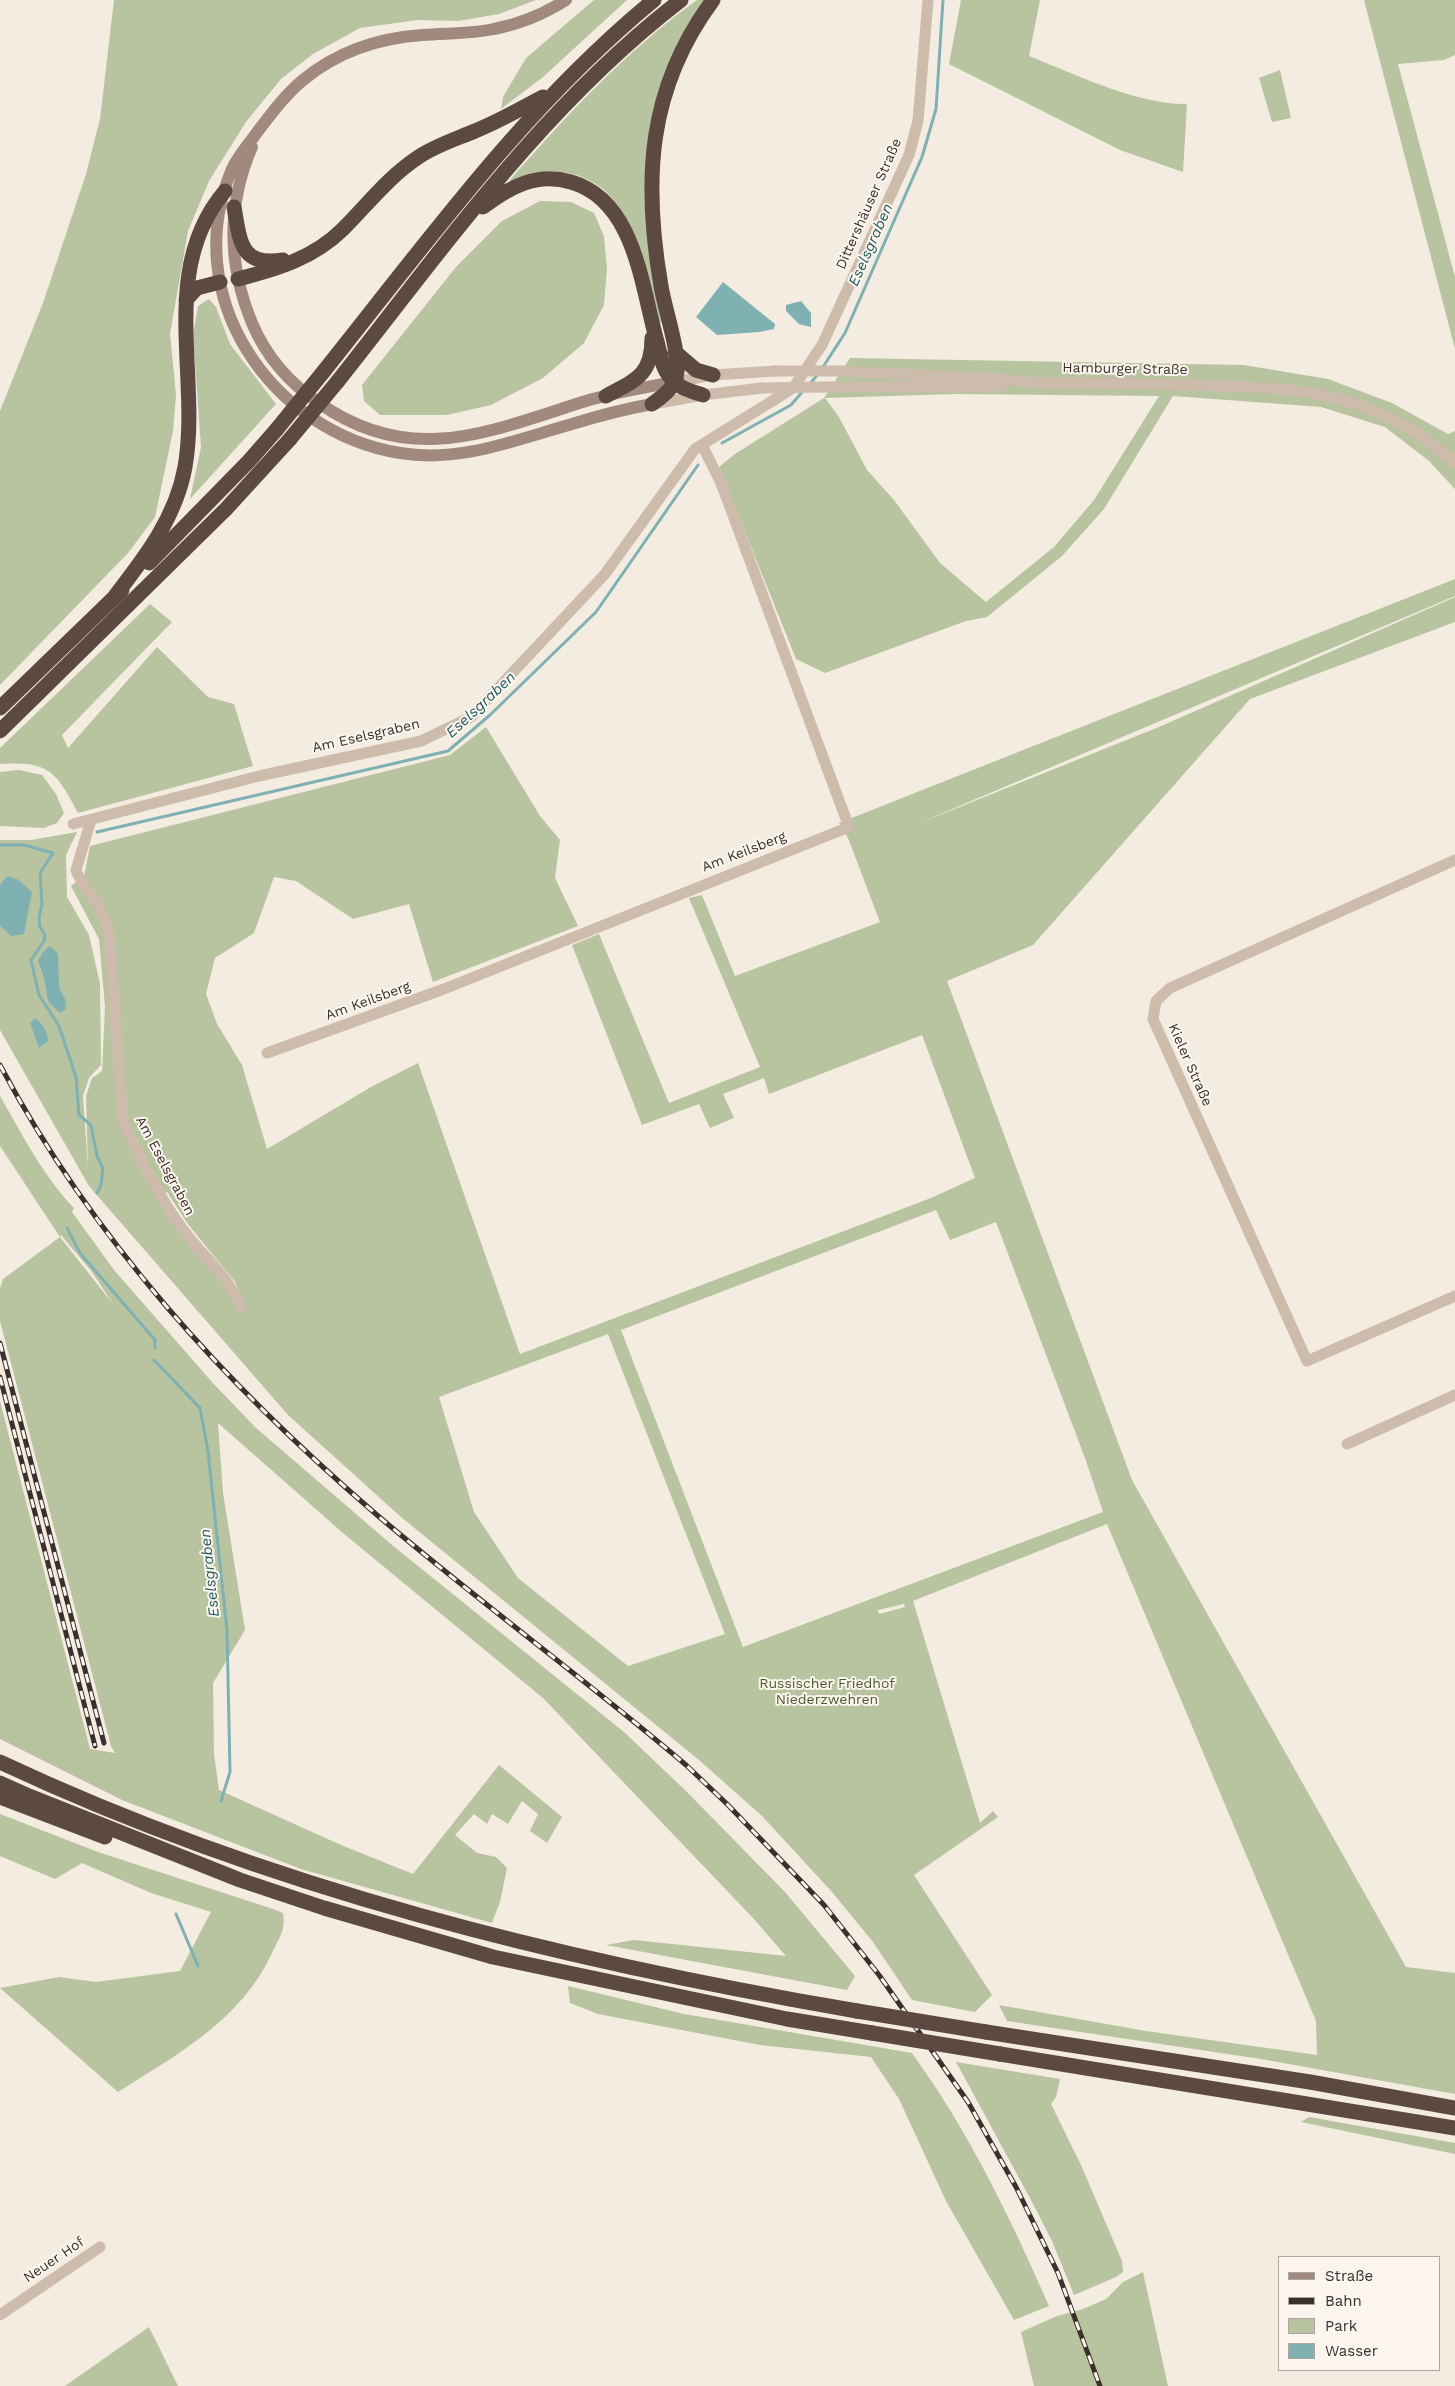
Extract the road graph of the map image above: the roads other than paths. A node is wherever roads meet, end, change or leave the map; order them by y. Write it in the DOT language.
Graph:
graph roads {
  1 [pos="566,0"];
  2 [pos="654,0"];
  3 [pos="680,0"];
  4 [pos="713,0"];
  5 [pos="928,0"];
  6 [pos="555,90"];
  7 [pos="258,131"];
  8 [pos="225,191"];
  9 [pos="234,207"];
  10 [pos="463,224"];
  11 [pos="307,255"];
  12 [pos="238,279"];
  13 [pos="220,282"];
  14 [pos="186,300"];
  15 [pos="652,324"];
  16 [pos="675,352"];
  17 [pos="714,375"];
  18 [pos="674,382"];
  19 [pos="1034,383"];
  20 [pos="703,395"];
  21 [pos="606,396"];
  22 [pos="652,404"];
  23 [pos="702,445"];
  24 [pos="1455,463"];
  25 [pos="115,596"];
  26 [pos="0,708"];
  27 [pos="0,732"];
  28 [pos="91,820"];
  29 [pos="73,824"];
  30 [pos="1455,860"];
  31 [pos="268,1053"];
  32 [pos="1455,1296"];
  33 [pos="241,1307"];
  34 [pos="1455,1395"];
  35 [pos="1347,1444"];
  36 [pos="0,1751"];
  37 [pos="0,1762"];
  38 [pos="0,1783"];
  39 [pos="0,1797"];
  40 [pos="179,1837"];
  41 [pos="174,1855"];
  42 [pos="1455,2108"];
  43 [pos="1455,2128"];
  44 [pos="100,2247"];
  45 [pos="0,2315"];
  1 -- 7 [label="main road"];
  2 -- 6 [label="highway"];
  3 -- 10 [label="highway"];
  4 -- 16 [label="highway"];
  5 -- 23 [label="street, Dittershäuser Straße"];
  6 -- 11 [label="highway"];
  6 -- 25 [label="highway, bridge"];
  7 -- 8 [label="main road"];
  7 -- 9 [label="main road"];
  8 -- 13 [label="main road"];
  8 -- 14 [label="highway"];
  9 -- 11 [label="highway"];
  9 -- 12 [label="main road"];
  10 -- 15 [label="highway"];
  10 -- 27 [label="highway, bridge"];
  11 -- 12 [label="highway"];
  12 -- 13 [label="main road"];
  12 -- 21 [label="main road"];
  13 -- 14 [label="highway"];
  13 -- 22 [label="main road"];
  14 -- 25 [label="highway"];
  15 -- 18 [label="highway"];
  15 -- 21 [label="highway"];
  16 -- 17 [label="highway"];
  16 -- 18 [label="highway"];
  17 -- 18 [label="street, Hamburger Straße"];
  17 -- 19 [label="street, Hamburger Straße, bridge"];
  18 -- 20 [label="highway"];
  18 -- 21 [label="main road"];
  18 -- 22 [label="highway"];
  19 -- 20 [label="street, bridge"];
  19 -- 24 [label="street, Hamburger Straße"];
  20 -- 22 [label="street"];
  23 -- 28 [label="street, Am Eselsgraben"];
  23 -- 31 [label="street, Am Keilsberg"];
  25 -- 26 [label="highway"];
  28 -- 29 [label="street, Am Eselsgraben"];
  28 -- 33 [label="street, Am Eselsgraben"];
  30 -- 32 [label="street, Kieler Straße"];
  34 -- 35 [label="street"];
  36 -- 40 [label="highway"];
  37 -- 40 [label="highway"];
  38 -- 41 [label="highway"];
  39 -- 41 [label="highway"];
  40 -- 42 [label="highway, bridge"];
  41 -- 43 [label="highway, bridge"];
  44 -- 45 [label="street, Neuer Hof"];
}
